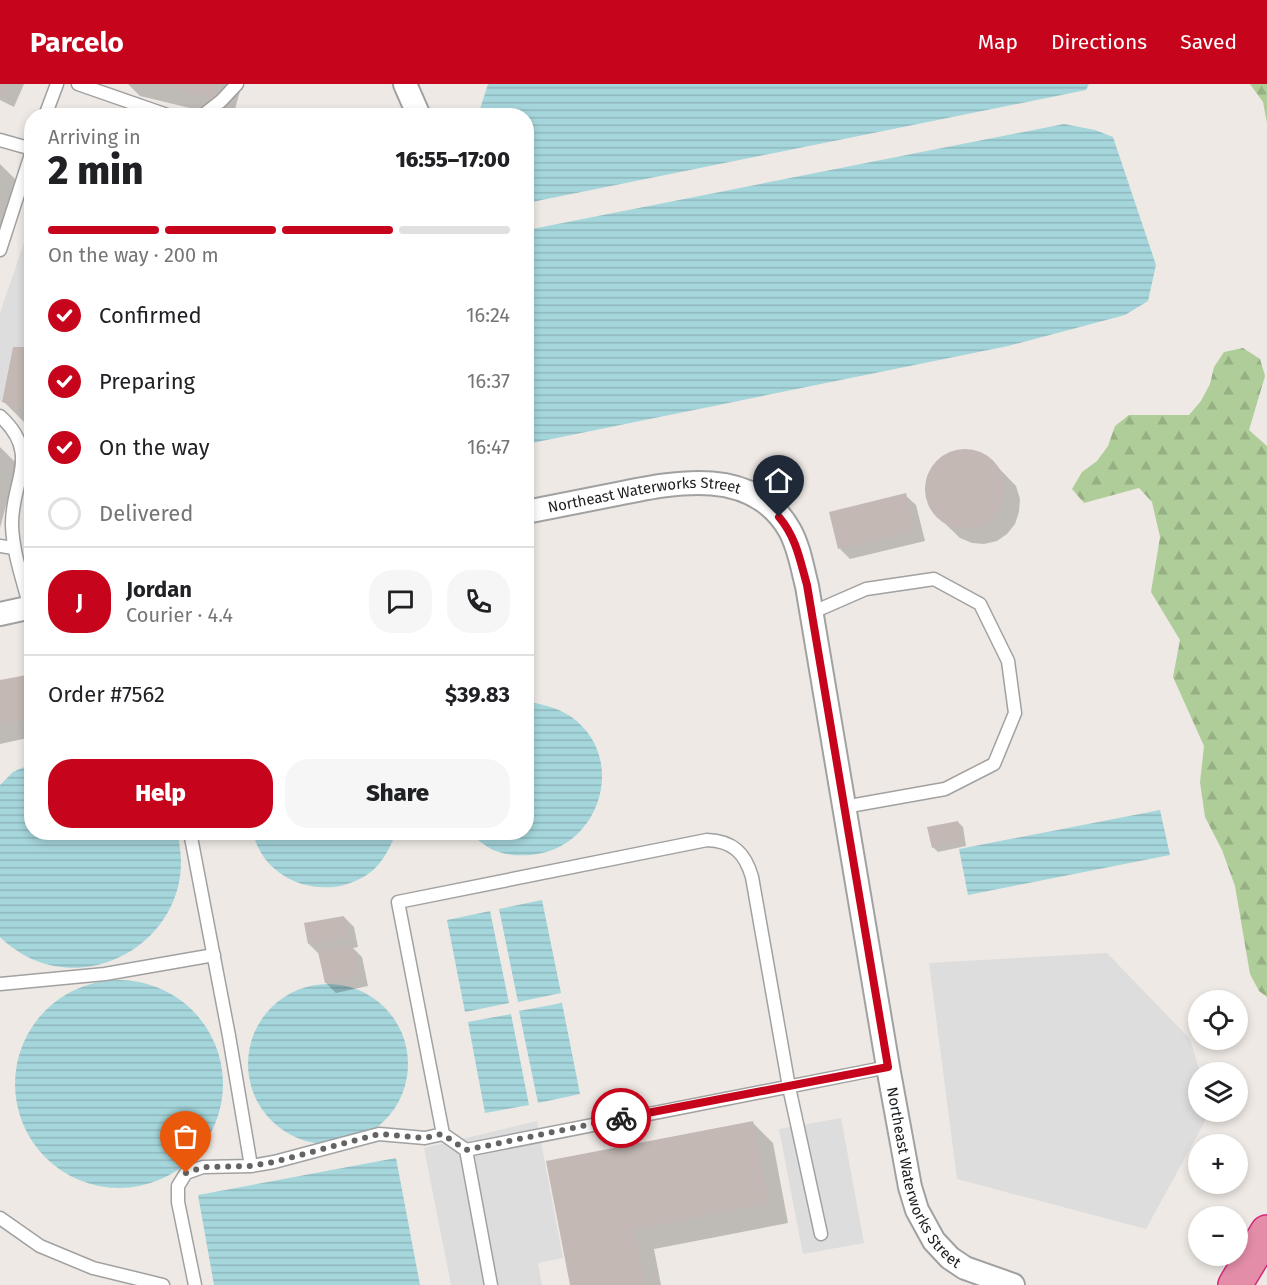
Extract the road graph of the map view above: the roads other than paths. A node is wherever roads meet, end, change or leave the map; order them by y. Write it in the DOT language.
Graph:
graph roads {
  1 [pos="57,84"];
  2 [pos="78,84"];
  3 [pos="237,84"];
  4 [pos="405,84"];
  5 [pos="48,108"];
  6 [pos="147,108"];
  7 [pos="212,108"];
  8 [pos="416,108"];
  9 [pos="0,140"];
  10 [pos="24,148"];
  11 [pos="24,175"];
  12 [pos="0,250"];
  13 [pos="0,416"];
  14 [pos="534,510"];
  15 [pos="0,546"];
  16 [pos="14,548"];
  17 [pos="24,583"];
  18 [pos="24,609"];
  19 [pos="811,613"];
  20 [pos="0,614"];
  21 [pos="844,807"];
  22 [pos="192,840"];
  23 [pos="214,955"];
  24 [pos="0,984"];
  25 [pos="888,1067"];
  26 [pos="789,1087"];
  27 [pos="442,1134"];
  28 [pos="466,1150"];
  29 [pos="251,1166"];
  30 [pos="0,1218"];
  31 [pos="1267,1232"];
  32 [pos="822,1234"];
  33 [pos="163,1285"];
  34 [pos="195,1285"];
  35 [pos="491,1285"];
  36 [pos="1012,1285"];
  37 [pos="1235,1285"];
  1 -- 5 [label="lane"];
  2 -- 6 [label="lane"];
  3 -- 7 [label="lane"];
  4 -- 8 [label="street"];
  9 -- 10 [label="lane"];
  11 -- 12 [label="lane"];
  13 -- 16 [label="lane"];
  14 -- 19 [label="street, Northeast Waterworks Street"];
  15 -- 16 [label="lane"];
  16 -- 17 [label="lane"];
  18 -- 20 [label="street"];
  19 -- 21 [label="street, Northeast Waterworks Street"];
  19 -- 21 [label="lane"];
  21 -- 25 [label="street, Northeast Waterworks Street"];
  22 -- 23 [label="lane"];
  23 -- 24 [label="lane"];
  23 -- 29 [label="lane"];
  25 -- 26 [label="lane"];
  25 -- 36 [label="street, Northeast Waterworks Street"];
  26 -- 27 [label="lane"];
  26 -- 28 [label="lane"];
  26 -- 32 [label="lane"];
  27 -- 28 [label="lane"];
  27 -- 29 [label="lane"];
  28 -- 35 [label="lane"];
  29 -- 34 [label="lane"];
  30 -- 33 [label="lane"];
  31 -- 37 [label="highway"];
}
